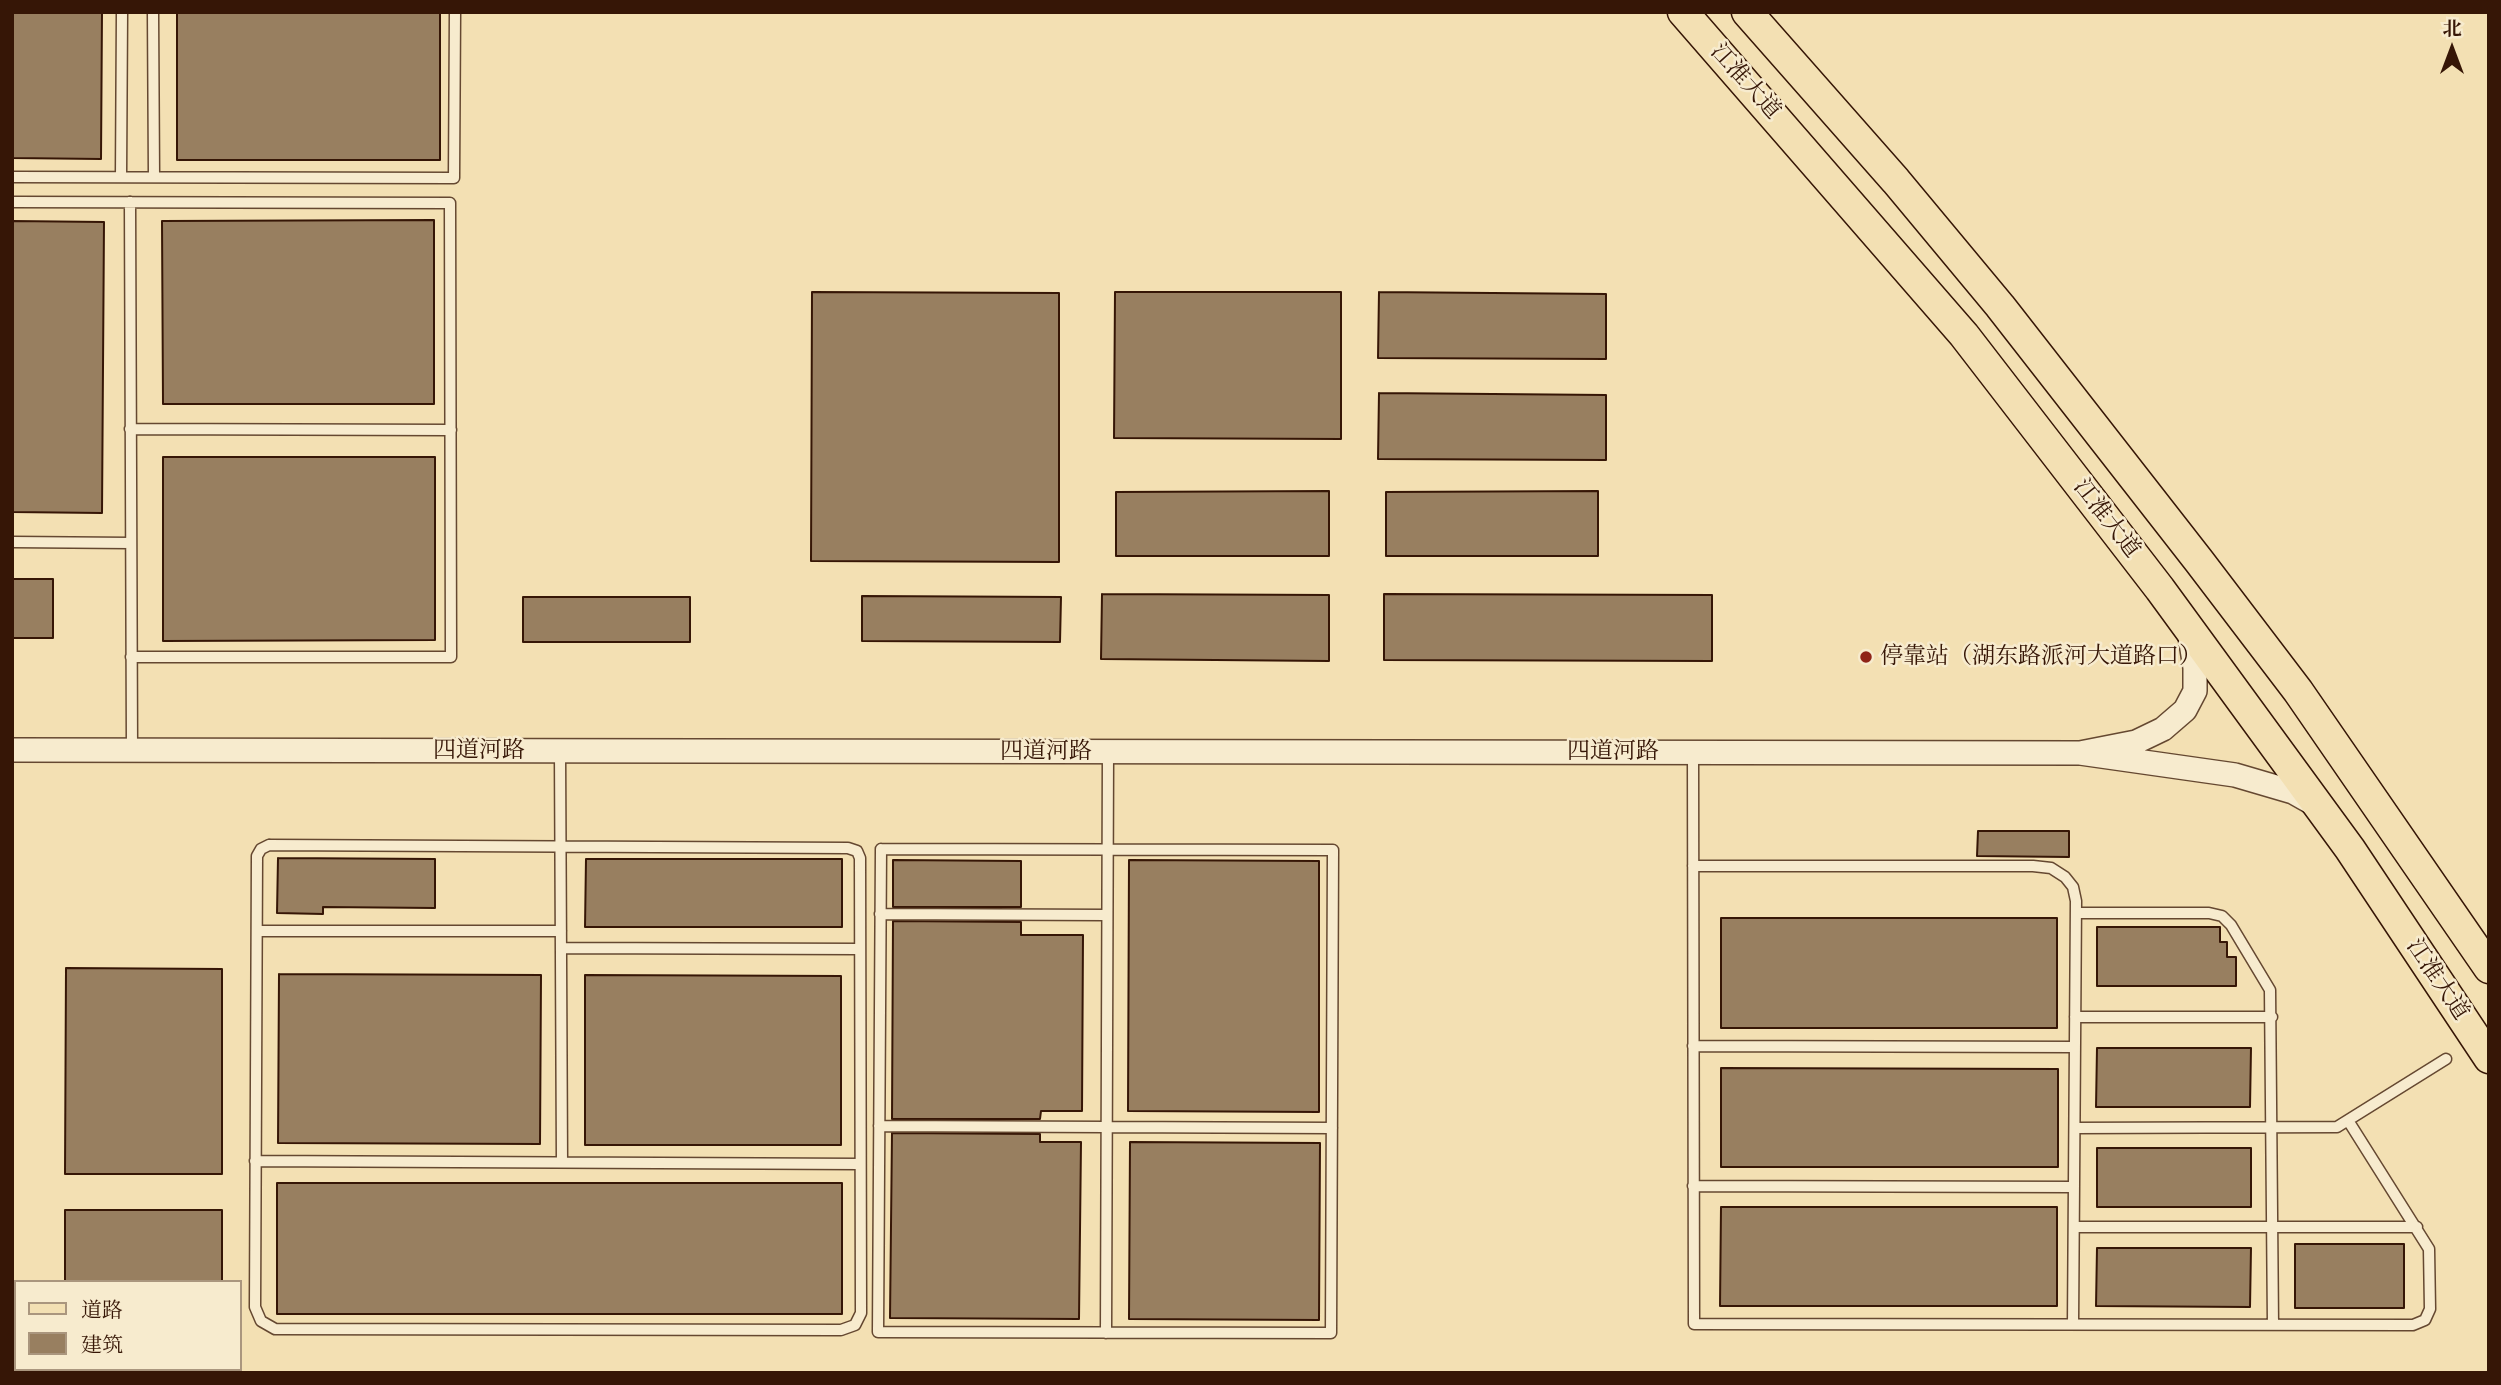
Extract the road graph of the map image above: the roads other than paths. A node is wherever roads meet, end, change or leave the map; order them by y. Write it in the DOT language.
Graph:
graph roads {
  1 [pos="122,12"];
  2 [pos="153,12"];
  3 [pos="455,12"];
  4 [pos="1683,12"];
  5 [pos="1747,12"];
  6 [pos="12,177"];
  7 [pos="121,177"];
  8 [pos="154,177"];
  9 [pos="12,202"];
  10 [pos="130,202"];
  11 [pos="130,429"];
  12 [pos="451,430"];
  13 [pos="12,542"];
  14 [pos="131,543"];
  15 [pos="2189,627"];
  16 [pos="131,657"];
  17 [pos="12,750"];
  18 [pos="132,750"];
  19 [pos="560,751"];
  20 [pos="1108,752"];
  21 [pos="1693,752"];
  22 [pos="2080,753"];
  23 [pos="2320,807"];
  24 [pos="560,847"];
  25 [pos="1107,849"];
  26 [pos="1693,866"];
  27 [pos="2076,913"];
  28 [pos="880,914"];
  29 [pos="1107,915"];
  30 [pos="257,931"];
  31 [pos="561,932"];
  32 [pos="561,948"];
  33 [pos="860,949"];
  34 [pos="2489,968"];
  35 [pos="2076,1017"];
  36 [pos="2272,1017"];
  37 [pos="1693,1046"];
  38 [pos="2075,1047"];
  39 [pos="2489,1058"];
  40 [pos="2446,1059"];
  41 [pos="2348,1122"];
  42 [pos="879,1126"];
  43 [pos="1106,1127"];
  44 [pos="1332,1128"];
  45 [pos="2075,1128"];
  46 [pos="2272,1129"];
  47 [pos="256,1161"];
  48 [pos="562,1162"];
  49 [pos="860,1164"];
  50 [pos="1693,1186"];
  51 [pos="2074,1187"];
  52 [pos="2074,1227"];
  53 [pos="2272,1227"];
  54 [pos="2417,1227"];
  55 [pos="2073,1325"];
  56 [pos="2273,1325"];
  57 [pos="1106,1333"];
  1 -- 7 [label="lane"];
  2 -- 8 [label="lane"];
  3 -- 8 [label="lane"];
  4 -- 15 [label="main road, 江淮大道"];
  5 -- 34 [label="main road, 江淮大道"];
  6 -- 7 [label="lane"];
  7 -- 8 [label="lane"];
  9 -- 10 [label="lane"];
  10 -- 11 [label="lane"];
  10 -- 12 [label="lane"];
  11 -- 12 [label="lane"];
  11 -- 14 [label="lane"];
  12 -- 16 [label="lane"];
  13 -- 14 [label="lane"];
  14 -- 16 [label="lane"];
  15 -- 22 [label="street"];
  15 -- 23 [label="main road, 江淮大道"];
  16 -- 18 [label="lane"];
  17 -- 18 [label="street, 四道河路"];
  18 -- 19 [label="street, 四道河路"];
  19 -- 20 [label="street, 四道河路"];
  19 -- 24 [label="lane"];
  20 -- 21 [label="street, 四道河路"];
  20 -- 25 [label="lane"];
  21 -- 22 [label="street, 四道河路"];
  21 -- 26 [label="lane"];
  22 -- 23 [label="street"];
  23 -- 39 [label="main road, 江淮大道"];
  24 -- 30 [label="lane"];
  24 -- 31 [label="lane"];
  24 -- 33 [label="lane"];
  25 -- 28 [label="lane"];
  25 -- 29 [label="lane"];
  25 -- 44 [label="lane"];
  26 -- 27 [label="lane"];
  26 -- 37 [label="lane"];
  27 -- 35 [label="lane"];
  27 -- 36 [label="lane"];
  28 -- 29 [label="lane"];
  28 -- 42 [label="lane"];
  29 -- 43 [label="lane"];
  30 -- 31 [label="lane"];
  30 -- 47 [label="lane"];
  31 -- 32 [label="lane"];
  32 -- 33 [label="lane"];
  32 -- 48 [label="lane"];
  33 -- 49 [label="lane"];
  35 -- 36 [label="lane"];
  35 -- 38 [label="lane"];
  36 -- 46 [label="lane"];
  37 -- 38 [label="lane"];
  37 -- 50 [label="lane"];
  38 -- 45 [label="lane"];
  40 -- 41 [label="lane"];
  41 -- 46 [label="lane"];
  41 -- 54 [label="lane"];
  42 -- 43 [label="lane"];
  42 -- 57 [label="lane"];
  43 -- 44 [label="lane"];
  43 -- 57 [label="lane"];
  44 -- 57 [label="lane"];
  45 -- 46 [label="lane"];
  45 -- 51 [label="lane"];
  46 -- 53 [label="lane"];
  47 -- 48 [label="lane"];
  47 -- 49 [label="lane"];
  48 -- 49 [label="lane"];
  50 -- 51 [label="lane"];
  50 -- 55 [label="lane"];
  51 -- 52 [label="lane"];
  52 -- 53 [label="lane"];
  52 -- 55 [label="lane"];
  53 -- 54 [label="lane"];
  53 -- 56 [label="lane"];
  54 -- 56 [label="lane"];
  55 -- 56 [label="lane"];
}
